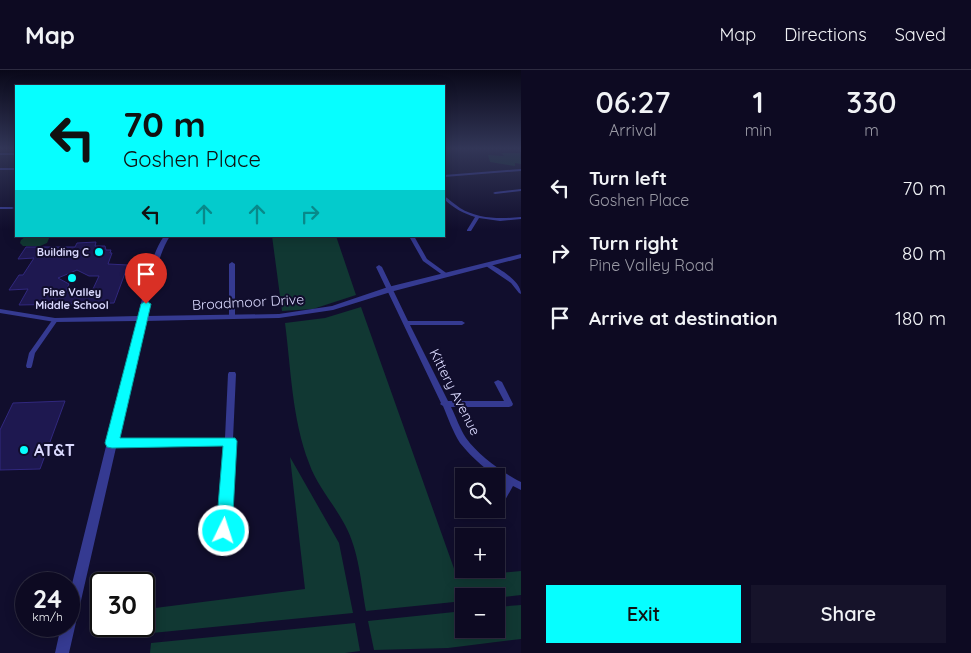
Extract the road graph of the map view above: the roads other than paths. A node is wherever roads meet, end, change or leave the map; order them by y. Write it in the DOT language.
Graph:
graph roads {
  1 [pos="521,190"];
  2 [pos="495,193"];
  3 [pos="445,198"];
  4 [pos="0,208"];
  5 [pos="12,208"];
  6 [pos="478,216"];
  7 [pos="521,218"];
  8 [pos="469,230"];
  9 [pos="167,237"];
  10 [pos="412,237"];
  11 [pos="521,256"];
  12 [pos="232,264"];
  13 [pos="488,265"];
  14 [pos="380,267"];
  15 [pos="446,275"];
  16 [pos="392,289"];
  17 [pos="521,292"];
  18 [pos="0,311"];
  19 [pos="232,317"];
  20 [pos="143,319"];
  21 [pos="55,320"];
  22 [pos="408,323"];
  23 [pos="462,323"];
  24 [pos="29,366"];
  25 [pos="232,374"];
  26 [pos="498,382"];
  27 [pos="444,404"];
  28 [pos="230,441"];
  29 [pos="112,443"];
  30 [pos="511,481"];
  31 [pos="521,486"];
  32 [pos="505,492"];
  33 [pos="224,531"];
  34 [pos="80,575"];
  35 [pos="65,637"];
  36 [pos="62,653"];
  1 -- 2 [label="street"];
  3 -- 6 [label="street"];
  4 -- 5 [label="street"];
  6 -- 7 [label="street"];
  6 -- 8 [label="street"];
  9 -- 20 [label="street"];
  10 -- 15 [label="street"];
  11 -- 13 [label="street, Broadmoor Drive"];
  12 -- 19 [label="street"];
  13 -- 15 [label="street, Broadmoor Drive"];
  13 -- 17 [label="street"];
  14 -- 16 [label="street, Kittery Avenue"];
  15 -- 16 [label="street, Broadmoor Drive"];
  16 -- 19 [label="street, Broadmoor Drive"];
  16 -- 22 [label="street, Kittery Avenue"];
  18 -- 21 [label="street, Broadmoor Drive"];
  19 -- 20 [label="street, Broadmoor Drive"];
  20 -- 21 [label="street, Broadmoor Drive"];
  20 -- 29 [label="street"];
  21 -- 24 [label="street"];
  22 -- 23 [label="street"];
  22 -- 27 [label="street, Kittery Avenue"];
  25 -- 28 [label="street"];
  26 -- 27 [label="street"];
  27 -- 30 [label="street, Kittery Avenue"];
  28 -- 29 [label="street"];
  28 -- 33 [label="street"];
  29 -- 34 [label="street"];
  30 -- 31 [label="street, Kittery Avenue"];
  30 -- 32 [label="street"];
  35 -- 36 [label="street"];
}
